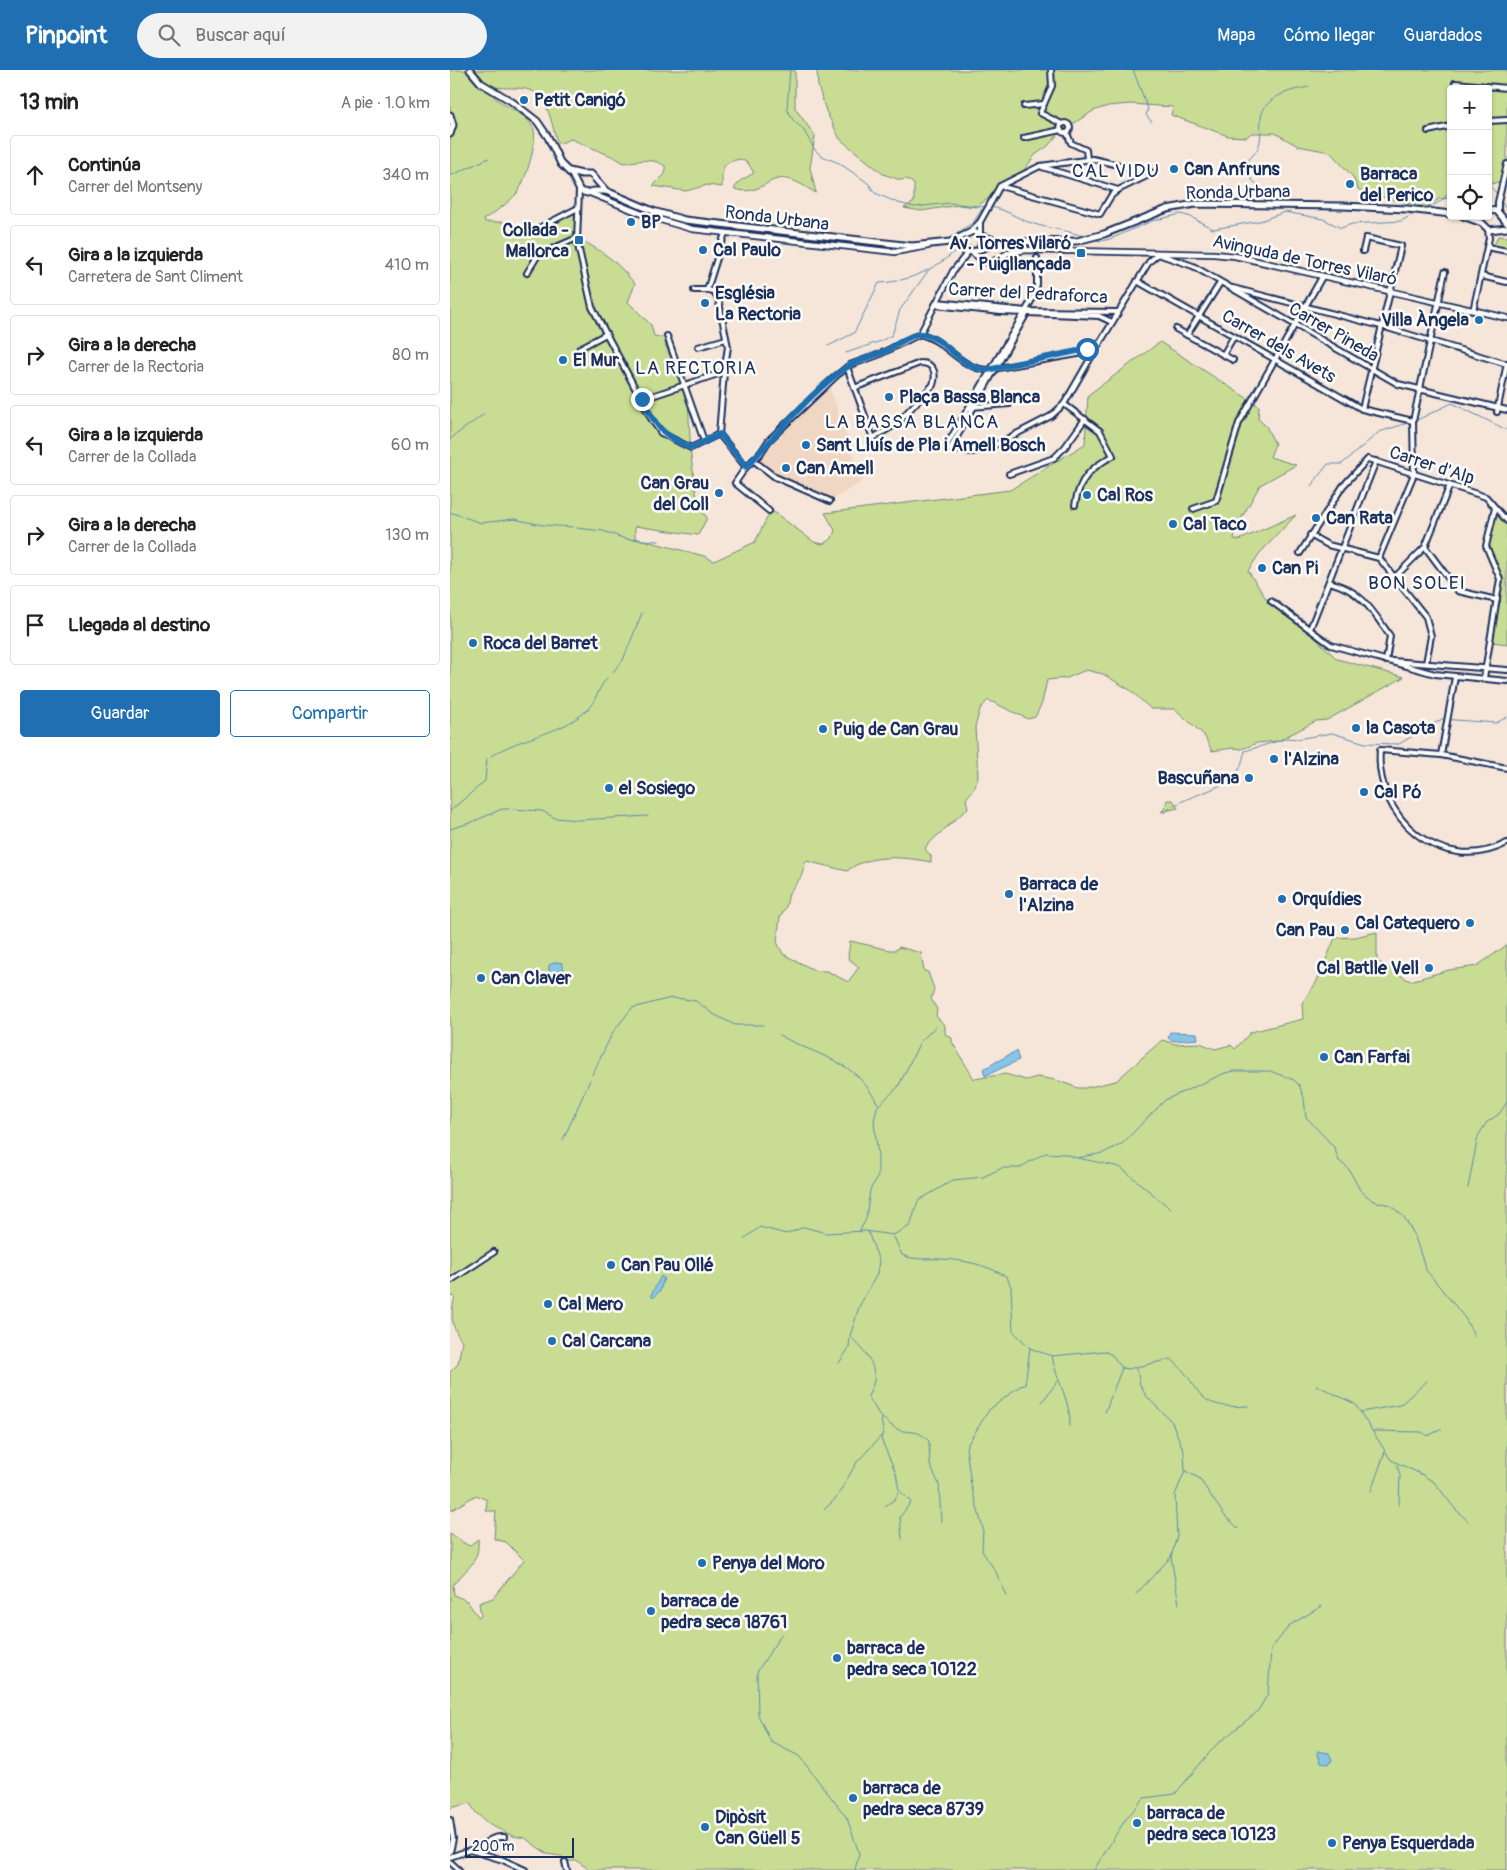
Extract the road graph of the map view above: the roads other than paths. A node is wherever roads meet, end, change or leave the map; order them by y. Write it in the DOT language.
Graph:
graph roads {
  1 [pos="470,70"];
  2 [pos="1051,70"];
  3 [pos="1455,83"];
  4 [pos="1507,88"];
  5 [pos="1044,104"];
  6 [pos="1024,106"];
  7 [pos="450,115"];
  8 [pos="1492,120"];
  9 [pos="1507,120"];
  10 [pos="1062,124"];
  11 [pos="1447,127"];
  12 [pos="1061,130"];
  13 [pos="1428,131"];
  14 [pos="1067,132"];
  15 [pos="450,134"];
  16 [pos="1024,138"];
  17 [pos="1087,158"];
  18 [pos="1507,164"];
  19 [pos="1040,166"];
  20 [pos="569,171"];
  21 [pos="582,174"];
  22 [pos="576,182"];
  23 [pos="597,182"];
  24 [pos="1000,186"];
  25 [pos="578,189"];
  26 [pos="1118,190"];
  27 [pos="606,191"];
  28 [pos="590,192"];
  29 [pos="1498,200"];
  30 [pos="580,202"];
  31 [pos="578,208"];
  32 [pos="1492,208"];
  33 [pos="1492,210"];
  34 [pos="1498,212"];
  35 [pos="1447,214"];
  36 [pos="1502,217"];
  37 [pos="1474,220"];
  38 [pos="980,222"];
  39 [pos="1482,223"];
  40 [pos="1507,223"];
  41 [pos="1507,228"];
  42 [pos="537,229"];
  43 [pos="1488,229"];
  44 [pos="1496,229"];
  45 [pos="972,231"];
  46 [pos="725,233"];
  47 [pos="980,235"];
  48 [pos="964,236"];
  49 [pos="577,238"];
  50 [pos="1488,238"];
  51 [pos="950,242"];
  52 [pos="1001,242"];
  53 [pos="933,245"];
  54 [pos="1487,247"];
  55 [pos="980,248"];
  56 [pos="967,249"];
  57 [pos="1507,251"];
  58 [pos="1146,252"];
  59 [pos="1363,252"];
  60 [pos="1158,254"];
  61 [pos="1037,258"];
  62 [pos="980,259"];
  63 [pos="1149,262"];
  64 [pos="1445,272"];
  65 [pos="526,273"];
  66 [pos="1481,276"];
  67 [pos="1322,277"];
  68 [pos="1137,281"];
  69 [pos="1507,282"];
  70 [pos="1220,283"];
  71 [pos="1226,286"];
  72 [pos="694,290"];
  73 [pos="707,290"];
  74 [pos="1390,292"];
  75 [pos="1439,303"];
  76 [pos="936,304"];
  77 [pos="1304,307"];
  78 [pos="1474,311"];
  79 [pos="1026,312"];
  80 [pos="1118,312"];
  81 [pos="1198,315"];
  82 [pos="1507,318"];
  83 [pos="1112,322"];
  84 [pos="1294,325"];
  85 [pos="1382,326"];
  86 [pos="1176,329"];
  87 [pos="606,334"];
  88 [pos="920,334"];
  89 [pos="1187,335"];
  90 [pos="667,336"];
  91 [pos="1234,336"];
  92 [pos="726,339"];
  93 [pos="1431,341"];
  94 [pos="1097,345"];
  95 [pos="698,347"];
  96 [pos="580,348"];
  97 [pos="1089,352"];
  98 [pos="1081,353"];
  99 [pos="1224,355"];
  100 [pos="1275,359"];
  101 [pos="1233,360"];
  102 [pos="1087,361"];
  103 [pos="1507,364"];
  104 [pos="847,367"];
  105 [pos="994,368"];
  106 [pos="1371,368"];
  107 [pos="724,372"];
  108 [pos="685,385"];
  109 [pos="854,388"];
  110 [pos="1421,389"];
  111 [pos="642,399"];
  112 [pos="1009,404"];
  113 [pos="1064,404"];
  114 [pos="971,407"];
  115 [pos="1362,409"];
  116 [pos="1497,410"];
  117 [pos="1507,410"];
  118 [pos="1085,419"];
  119 [pos="1413,421"];
  120 [pos="720,434"];
  121 [pos="704,441"];
  122 [pos="753,460"];
  123 [pos="1376,461"];
  124 [pos="746,467"];
  125 [pos="1009,474"];
  126 [pos="1414,474"];
  127 [pos="1450,485"];
  128 [pos="830,501"];
  129 [pos="1075,505"];
  130 [pos="1495,508"];
  131 [pos="1193,509"];
  132 [pos="769,511"];
  133 [pos="1507,521"];
  134 [pos="1310,535"];
  135 [pos="1425,547"];
  136 [pos="1343,548"];
  137 [pos="1300,553"];
  138 [pos="1379,558"];
  139 [pos="1395,577"];
  140 [pos="1329,582"];
  141 [pos="1497,600"];
  142 [pos="1271,601"];
  143 [pos="1310,629"];
  144 [pos="1386,661"];
  145 [pos="1426,663"];
  146 [pos="1485,668"];
  147 [pos="1507,670"];
  148 [pos="1444,675"];
  149 [pos="1455,676"];
  150 [pos="1484,678"];
  151 [pos="1507,681"];
  152 [pos="1453,685"];
  153 [pos="1441,755"];
  154 [pos="1507,768"];
  155 [pos="1507,843"];
  156 [pos="494,1252"];
  157 [pos="450,1281"];
  158 [pos="450,1820"];
  159 [pos="504,1837"];
  160 [pos="450,1852"];
  161 [pos="478,1852"];
  162 [pos="450,1857"];
  163 [pos="450,1862"];
  164 [pos="565,1862"];
  165 [pos="459,1870"];
  166 [pos="525,1870"];
  167 [pos="567,1870"];
  1 -- 20 [label="main road"];
  2 -- 5 [label="street"];
  3 -- 4 [label="street"];
  5 -- 6 [label="street"];
  5 -- 10 [label="street"];
  7 -- 15 [label="main road"];
  8 -- 9 [label="street"];
  10 -- 12 [label="street"];
  10 -- 14 [label="street"];
  11 -- 13 [label="street"];
  12 -- 14 [label="street"];
  12 -- 16 [label="street"];
  14 -- 17 [label="street"];
  17 -- 19 [label="street"];
  17 -- 26 [label="street"];
  18 -- 29 [label="street"];
  19 -- 24 [label="street"];
  19 -- 26 [label="street"];
  20 -- 21 [label="main road"];
  20 -- 22 [label="main road"];
  21 -- 22 [label="main road"];
  21 -- 23 [label="main road, Ronda Urbana"];
  22 -- 25 [label="main road"];
  23 -- 27 [label="main road, Ronda Urbana"];
  23 -- 28 [label="main road"];
  24 -- 26 [label="street"];
  24 -- 38 [label="street"];
  25 -- 28 [label="main road, Ronda Urbana"];
  25 -- 30 [label="street"];
  27 -- 28 [label="main road, Ronda Urbana"];
  27 -- 53 [label="main road, Ronda Urbana"];
  28 -- 30 [label="street"];
  28 -- 46 [label="street"];
  29 -- 32 [label="street"];
  29 -- 34 [label="street"];
  30 -- 31 [label="street"];
  31 -- 42 [label="street"];
  31 -- 49 [label="street"];
  33 -- 34 [label="main road"];
  34 -- 36 [label="main road"];
  35 -- 52 [label="main road, Ronda Urbana"];
  36 -- 40 [label="main road"];
  36 -- 44 [label="main road"];
  37 -- 39 [label="main road"];
  38 -- 45 [label="street"];
  38 -- 47 [label="street"];
  39 -- 43 [label="main road"];
  41 -- 44 [label="main road"];
  43 -- 44 [label="main road"];
  43 -- 50 [label="street"];
  44 -- 50 [label="street"];
  45 -- 47 [label="main road, Ronda Urbana"];
  45 -- 48 [label="main road, Ronda Urbana"];
  46 -- 53 [label="street"];
  46 -- 73 [label="street"];
  47 -- 52 [label="main road, Ronda Urbana"];
  47 -- 55 [label="main road"];
  48 -- 51 [label="main road, Ronda Urbana"];
  48 -- 56 [label="main road"];
  49 -- 65 [label="street"];
  49 -- 87 [label="street"];
  50 -- 54 [label="street"];
  51 -- 53 [label="main road, Ronda Urbana"];
  51 -- 56 [label="main road, Ronda Urbana"];
  52 -- 55 [label="main road, Ronda Urbana"];
  54 -- 57 [label="street"];
  54 -- 66 [label="street"];
  55 -- 56 [label="main road, Ronda Urbana"];
  55 -- 62 [label="street"];
  56 -- 62 [label="street"];
  56 -- 76 [label="street"];
  58 -- 60 [label="street, Carrer Pineda"];
  58 -- 62 [label="street, Avinguda de Torres Vilaró"];
  58 -- 63 [label="street"];
  58 -- 67 [label="street, Avinguda de Torres Vilaró"];
  59 -- 74 [label="street"];
  60 -- 63 [label="street"];
  60 -- 70 [label="street, Carrer Pineda"];
  61 -- 79 [label="street"];
  63 -- 68 [label="street"];
  64 -- 75 [label="street"];
  66 -- 69 [label="street"];
  66 -- 78 [label="street"];
  67 -- 74 [label="street, Avinguda de Torres Vilaró"];
  67 -- 77 [label="street"];
  68 -- 80 [label="street"];
  68 -- 81 [label="street, Carrer dels Avets"];
  70 -- 71 [label="street, Carrer Pineda"];
  70 -- 81 [label="street"];
  71 -- 77 [label="street"];
  71 -- 84 [label="street, Carrer Pineda"];
  72 -- 73 [label="street"];
  73 -- 92 [label="street"];
  74 -- 75 [label="street, Avinguda de Torres Vilaró"];
  74 -- 85 [label="street"];
  75 -- 78 [label="street, Avinguda de Torres Vilaró"];
  75 -- 93 [label="street"];
  76 -- 79 [label="street, Carrer del Pedraforca"];
  76 -- 88 [label="street"];
  77 -- 84 [label="street"];
  77 -- 85 [label="street"];
  78 -- 82 [label="street, Avinguda de Torres Vilaró"];
  79 -- 80 [label="street, Carrer del Pedraforca"];
  79 -- 83 [label="street, Carrer del Pedraforca"];
  79 -- 105 [label="street"];
  80 -- 83 [label="street"];
  81 -- 89 [label="street"];
  81 -- 91 [label="street, Carrer dels Avets"];
  83 -- 94 [label="street"];
  84 -- 100 [label="street"];
  84 -- 106 [label="street, Carrer Pineda"];
  85 -- 93 [label="street"];
  85 -- 106 [label="street"];
  86 -- 89 [label="street"];
  87 -- 96 [label="street"];
  87 -- 111 [label="street"];
  88 -- 104 [label="street"];
  88 -- 105 [label="street"];
  89 -- 99 [label="street"];
  90 -- 108 [label="street"];
  91 -- 99 [label="street"];
  91 -- 100 [label="street, Carrer dels Avets"];
  92 -- 95 [label="street"];
  92 -- 107 [label="street"];
  93 -- 103 [label="street"];
  93 -- 110 [label="street"];
  94 -- 97 [label="street"];
  94 -- 97 [label="street"];
  97 -- 98 [label="street"];
  97 -- 102 [label="street"];
  98 -- 102 [label="street"];
  98 -- 105 [label="street"];
  99 -- 101 [label="street"];
  100 -- 115 [label="street, Carrer dels Avets"];
  100 -- 131 [label="street"];
  102 -- 113 [label="street"];
  103 -- 116 [label="street"];
  104 -- 109 [label="street"];
  104 -- 122 [label="street"];
  105 -- 114 [label="street"];
  106 -- 110 [label="street, Carrer Pineda"];
  106 -- 115 [label="street"];
  107 -- 108 [label="street"];
  107 -- 120 [label="street"];
  108 -- 111 [label="street"];
  108 -- 121 [label="street"];
  109 -- 109 [label="street"];
  110 -- 116 [label="street, Carrer Pineda"];
  110 -- 119 [label="street"];
  111 -- 121 [label="street"];
  112 -- 114 [label="street"];
  113 -- 114 [label="street"];
  113 -- 118 [label="street"];
  115 -- 119 [label="street, Carrer dels Avets"];
  116 -- 117 [label="street, Carrer Pineda"];
  118 -- 125 [label="street"];
  118 -- 129 [label="street"];
  119 -- 126 [label="street"];
  120 -- 121 [label="street"];
  120 -- 124 [label="street"];
  122 -- 124 [label="street"];
  122 -- 128 [label="street"];
  123 -- 126 [label="street, Carrer d'Alp"];
  123 -- 134 [label="street, Carrer d'Alp"];
  123 -- 136 [label="street"];
  124 -- 132 [label="street"];
  126 -- 127 [label="street, Carrer d'Alp"];
  126 -- 138 [label="street"];
  127 -- 130 [label="street, Carrer d'Alp"];
  127 -- 135 [label="street"];
  130 -- 133 [label="street, Carrer d'Alp"];
  130 -- 141 [label="street"];
  134 -- 136 [label="street"];
  134 -- 137 [label="street"];
  135 -- 139 [label="street"];
  135 -- 141 [label="street"];
  136 -- 138 [label="street"];
  136 -- 140 [label="street"];
  138 -- 139 [label="street"];
  139 -- 145 [label="street"];
  140 -- 143 [label="street"];
  140 -- 144 [label="street"];
  141 -- 146 [label="street"];
  142 -- 143 [label="street"];
  143 -- 144 [label="street"];
  144 -- 145 [label="street"];
  144 -- 148 [label="street"];
  145 -- 146 [label="street"];
  146 -- 147 [label="street"];
  146 -- 150 [label="street"];
  148 -- 149 [label="street"];
  148 -- 152 [label="street"];
  149 -- 150 [label="street"];
  149 -- 152 [label="street"];
  150 -- 151 [label="street"];
  152 -- 153 [label="street"];
  153 -- 154 [label="street"];
  153 -- 155 [label="street"];
  156 -- 157 [label="street"];
  158 -- 160 [label="street"];
  159 -- 161 [label="street"];
  161 -- 162 [label="street"];
  161 -- 166 [label="street"];
  163 -- 165 [label="street"];
  164 -- 167 [label="street"];
}
